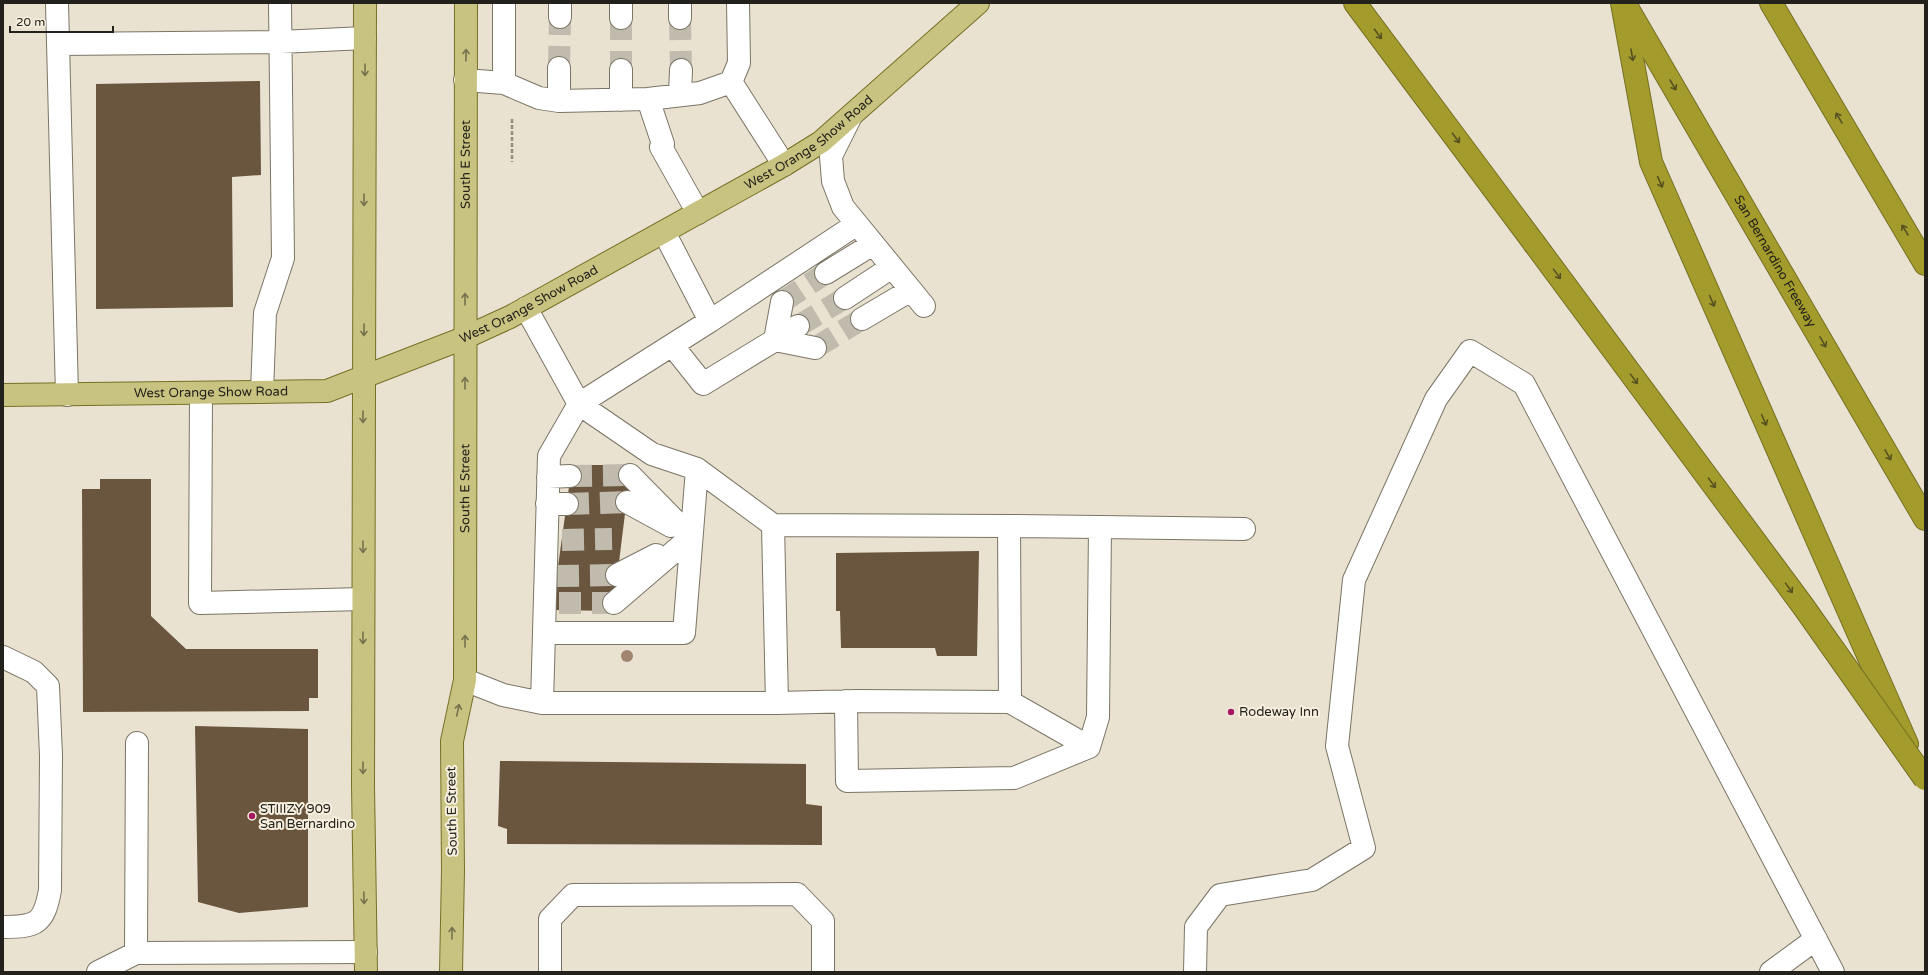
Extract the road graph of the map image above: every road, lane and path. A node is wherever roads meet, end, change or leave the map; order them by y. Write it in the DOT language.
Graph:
graph roads {
  1 [pos="57,3"];
  2 [pos="280,3"];
  3 [pos="365,3"];
  4 [pos="466,3"];
  5 [pos="504,3"];
  6 [pos="738,3"];
  7 [pos="978,3"];
  8 [pos="1355,3"];
  9 [pos="1624,3"];
  10 [pos="1771,3"];
  11 [pos="365,38"];
  12 [pos="280,42"];
  13 [pos="58,44"];
  14 [pos="559,68"];
  15 [pos="621,70"];
  16 [pos="681,70"];
  17 [pos="465,80"];
  18 [pos="731,82"];
  19 [pos="504,83"];
  20 [pos="680,94"];
  21 [pos="648,99"];
  22 [pos="621,100"];
  23 [pos="559,102"];
  24 [pos="512,113"];
  25 [pos="852,116"];
  26 [pos="512,162"];
  27 [pos="784,165"];
  28 [pos="698,213"];
  29 [pos="857,224"];
  30 [pos="664,232"];
  31 [pos="874,244"];
  32 [pos="1925,264"];
  33 [pos="892,267"];
  34 [pos="826,273"];
  35 [pos="845,298"];
  36 [pos="782,302"];
  37 [pos="526,308"];
  38 [pos="862,319"];
  39 [pos="710,321"];
  40 [pos="798,326"];
  41 [pos="464,338"];
  42 [pos="775,340"];
  43 [pos="672,345"];
  44 [pos="815,348"];
  45 [pos="363,378"];
  46 [pos="262,392"];
  47 [pos="201,393"];
  48 [pos="3,395"];
  49 [pos="67,395"];
  50 [pos="580,404"];
  51 [pos="697,469"];
  52 [pos="570,476"];
  53 [pos="630,476"];
  54 [pos="548,477"];
  55 [pos="627,502"];
  56 [pos="1925,519"];
  57 [pos="773,525"];
  58 [pos="1010,526"];
  59 [pos="1100,526"];
  60 [pos="1244,529"];
  61 [pos="691,537"];
  62 [pos="617,575"];
  63 [pos="363,599"];
  64 [pos="614,603"];
  65 [pos="544,633"];
  66 [pos="3,657"];
  67 [pos="465,680"];
  68 [pos="846,701"];
  69 [pos="1010,702"];
  70 [pos="542,703"];
  71 [pos="777,703"];
  72 [pos="137,743"];
  73 [pos="1089,747"];
  74 [pos="1925,779"];
  75 [pos="1925,786"];
  76 [pos="3,927"];
  77 [pos="1816,940"];
  78 [pos="136,953"];
  79 [pos="366,962"];
  80 [pos="98,972"];
  81 [pos="451,972"];
  82 [pos="550,972"];
  83 [pos="824,972"];
  84 [pos="1195,972"];
  85 [pos="1771,972"];
  86 [pos="1833,972"];
  1 -- 13 [label="lane"];
  2 -- 12 [label="lane"];
  3 -- 11 [label="main road"];
  17 -- 4 [label="main road, South E Street, one-way"];
  5 -- 19 [label="lane"];
  6 -- 18 [label="lane"];
  7 -- 25 [label="main road, West Orange Show Road"];
  8 -- 74 [label="highway, one-way, bridge"];
  9 -- 56 [label="highway, San Bernardino Freeway, one-way"];
  9 -- 75 [label="highway, one-way"];
  32 -- 10 [label="highway, one-way"];
  11 -- 12 [label="lane"];
  11 -- 45 [label="main road, one-way"];
  12 -- 13 [label="lane"];
  12 -- 46 [label="lane"];
  13 -- 49 [label="lane"];
  14 -- 23 [label="lane"];
  15 -- 22 [label="lane"];
  16 -- 20 [label="lane"];
  17 -- 19 [label="lane"];
  41 -- 17 [label="main road, South E Street, one-way"];
  18 -- 20 [label="lane"];
  18 -- 27 [label="lane"];
  19 -- 23 [label="lane"];
  20 -- 21 [label="lane"];
  21 -- 22 [label="lane"];
  21 -- 28 [label="lane"];
  22 -- 23 [label="lane"];
  24 -- 26 [label="path"];
  25 -- 27 [label="main road, West Orange Show Road"];
  25 -- 29 [label="lane"];
  27 -- 28 [label="main road, West Orange Show Road"];
  28 -- 30 [label="main road, West Orange Show Road"];
  29 -- 31 [label="lane"];
  29 -- 39 [label="lane"];
  30 -- 37 [label="main road, West Orange Show Road"];
  30 -- 39 [label="lane"];
  31 -- 33 [label="lane"];
  31 -- 34 [label="lane"];
  33 -- 35 [label="lane"];
  33 -- 38 [label="lane"];
  36 -- 42 [label="lane"];
  37 -- 41 [label="main road, West Orange Show Road"];
  37 -- 50 [label="lane"];
  39 -- 43 [label="lane"];
  40 -- 42 [label="lane"];
  41 -- 45 [label="main road, West Orange Show Road"];
  67 -- 41 [label="main road, South E Street, one-way"];
  42 -- 43 [label="lane"];
  42 -- 44 [label="lane"];
  43 -- 50 [label="lane"];
  45 -- 46 [label="main road, West Orange Show Road"];
  45 -- 63 [label="main road, one-way"];
  46 -- 47 [label="main road, West Orange Show Road"];
  47 -- 49 [label="main road, West Orange Show Road"];
  47 -- 63 [label="lane"];
  48 -- 49 [label="main road, West Orange Show Road"];
  50 -- 51 [label="lane"];
  50 -- 54 [label="lane"];
  51 -- 57 [label="lane"];
  51 -- 61 [label="lane"];
  52 -- 54 [label="lane"];
  53 -- 61 [label="lane"];
  54 -- 65 [label="lane"];
  55 -- 61 [label="lane"];
  57 -- 58 [label="lane"];
  57 -- 71 [label="lane"];
  58 -- 59 [label="lane"];
  58 -- 69 [label="lane"];
  59 -- 60 [label="lane"];
  59 -- 73 [label="lane"];
  61 -- 62 [label="lane"];
  61 -- 64 [label="lane"];
  61 -- 65 [label="lane"];
  63 -- 79 [label="main road, one-way"];
  65 -- 70 [label="lane"];
  66 -- 76 [label="lane"];
  67 -- 70 [label="lane"];
  81 -- 67 [label="main road, South E Street, one-way"];
  68 -- 69 [label="lane"];
  68 -- 71 [label="lane"];
  68 -- 73 [label="lane"];
  69 -- 73 [label="lane"];
  70 -- 71 [label="lane"];
  72 -- 78 [label="lane"];
  77 -- 84 [label="lane"];
  77 -- 85 [label="lane"];
  77 -- 86 [label="lane"];
  78 -- 79 [label="lane"];
  78 -- 80 [label="lane"];
  82 -- 83 [label="lane"];
}
